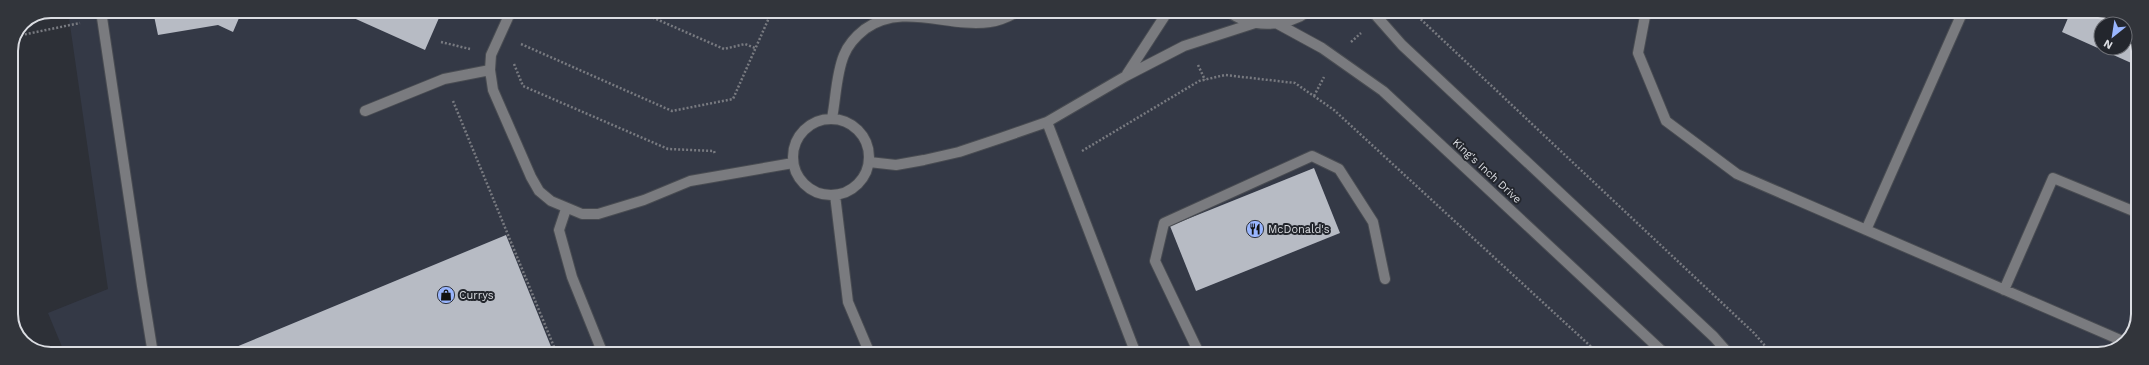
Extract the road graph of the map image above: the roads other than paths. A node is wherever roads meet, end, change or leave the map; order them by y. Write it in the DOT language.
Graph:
graph roads {
  1 [pos="103,18"];
  2 [pos="508,18"];
  3 [pos="890,18"];
  4 [pos="936,18"];
  5 [pos="1005,18"];
  6 [pos="1163,18"];
  7 [pos="1241,18"];
  8 [pos="1298,18"];
  9 [pos="1378,18"];
  10 [pos="1645,18"];
  11 [pos="1960,18"];
  12 [pos="1255,23"];
  13 [pos="1278,24"];
  14 [pos="490,70"];
  15 [pos="1126,76"];
  16 [pos="365,111"];
  17 [pos="832,118"];
  18 [pos="1047,122"];
  19 [pos="868,162"];
  20 [pos="793,163"];
  21 [pos="835,195"];
  22 [pos="566,209"];
  23 [pos="2131,210"];
  24 [pos="1866,230"];
  25 [pos="1385,279"];
  26 [pos="2004,290"];
  27 [pos="2119,340"];
  28 [pos="152,347"];
  29 [pos="600,347"];
  30 [pos="867,347"];
  31 [pos="1133,347"];
  32 [pos="1196,347"];
  33 [pos="1658,347"];
  34 [pos="1723,347"];
  1 -- 28 [label="street"];
  2 -- 14 [label="street"];
  3 -- 17 [label="street"];
  4 -- 5 [label="street"];
  6 -- 15 [label="street"];
  7 -- 12 [label="street, King's Inch Drive"];
  8 -- 13 [label="street, King's Inch Drive"];
  9 -- 34 [label="street"];
  10 -- 24 [label="street"];
  11 -- 24 [label="street"];
  12 -- 13 [label="street, King's Inch Drive"];
  12 -- 15 [label="street"];
  13 -- 33 [label="street, King's Inch Drive"];
  14 -- 16 [label="street"];
  14 -- 22 [label="street"];
  15 -- 18 [label="street"];
  17 -- 19 [label="street"];
  17 -- 20 [label="street"];
  18 -- 19 [label="street"];
  18 -- 31 [label="street"];
  19 -- 21 [label="street"];
  20 -- 21 [label="street"];
  20 -- 22 [label="street"];
  21 -- 30 [label="street"];
  22 -- 29 [label="street"];
  23 -- 26 [label="street"];
  24 -- 26 [label="street"];
  25 -- 32 [label="street"];
  26 -- 27 [label="street"];
}
